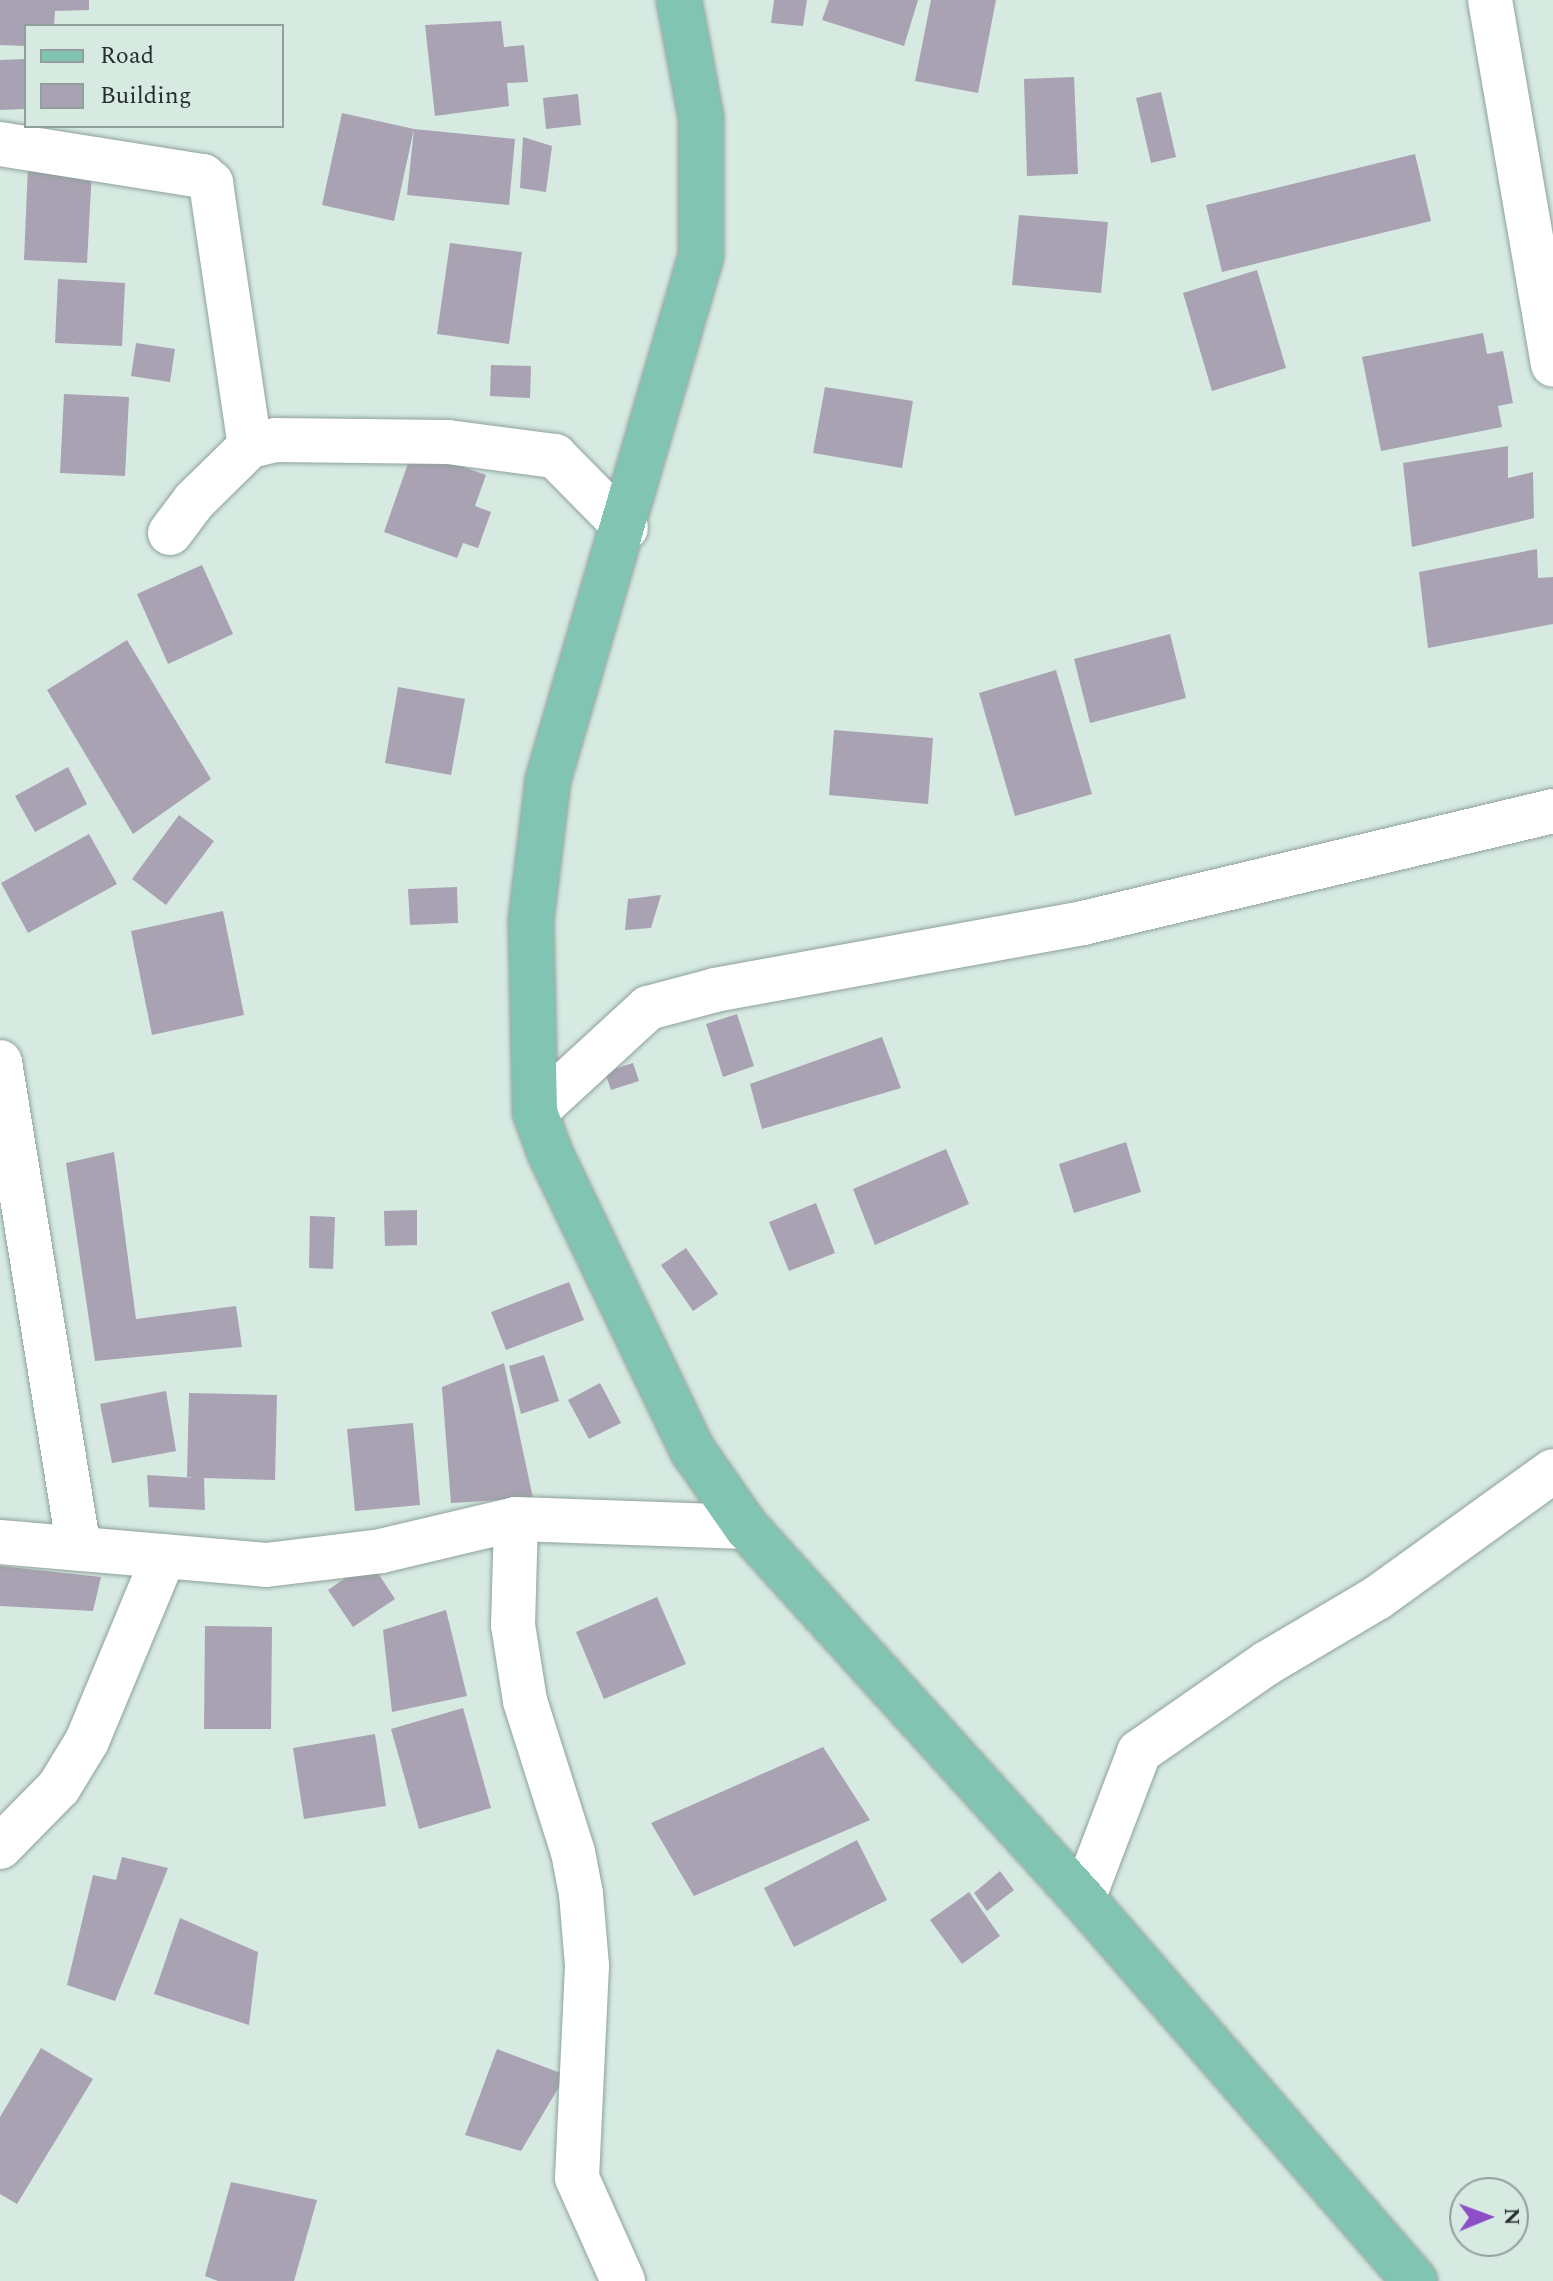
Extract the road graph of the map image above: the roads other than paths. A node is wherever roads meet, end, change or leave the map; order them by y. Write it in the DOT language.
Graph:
graph roads {
  1 [pos="679,0"];
  2 [pos="1490,0"];
  3 [pos="0,144"];
  4 [pos="1553,365"];
  5 [pos="250,446"];
  6 [pos="626,528"];
  7 [pos="170,533"];
  8 [pos="1553,811"];
  9 [pos="0,1062"];
  10 [pos="535,1112"];
  11 [pos="1553,1471"];
  12 [pos="516,1519"];
  13 [pos="746,1527"];
  14 [pos="0,1542"];
  15 [pos="79,1549"];
  16 [pos="164,1556"];
  17 [pos="0,1847"];
  18 [pos="1083,1899"];
  19 [pos="623,2281"];
  20 [pos="1415,2281"];
  1 -- 6 [label="main road"];
  2 -- 4 [label="street"];
  3 -- 5 [label="street"];
  5 -- 6 [label="street"];
  5 -- 7 [label="street"];
  6 -- 10 [label="main road"];
  8 -- 10 [label="street"];
  9 -- 15 [label="street"];
  10 -- 13 [label="main road"];
  11 -- 18 [label="street"];
  12 -- 13 [label="street"];
  12 -- 16 [label="street"];
  12 -- 19 [label="street"];
  13 -- 18 [label="main road"];
  14 -- 15 [label="street"];
  15 -- 16 [label="street"];
  16 -- 17 [label="street"];
  18 -- 20 [label="main road"];
}
